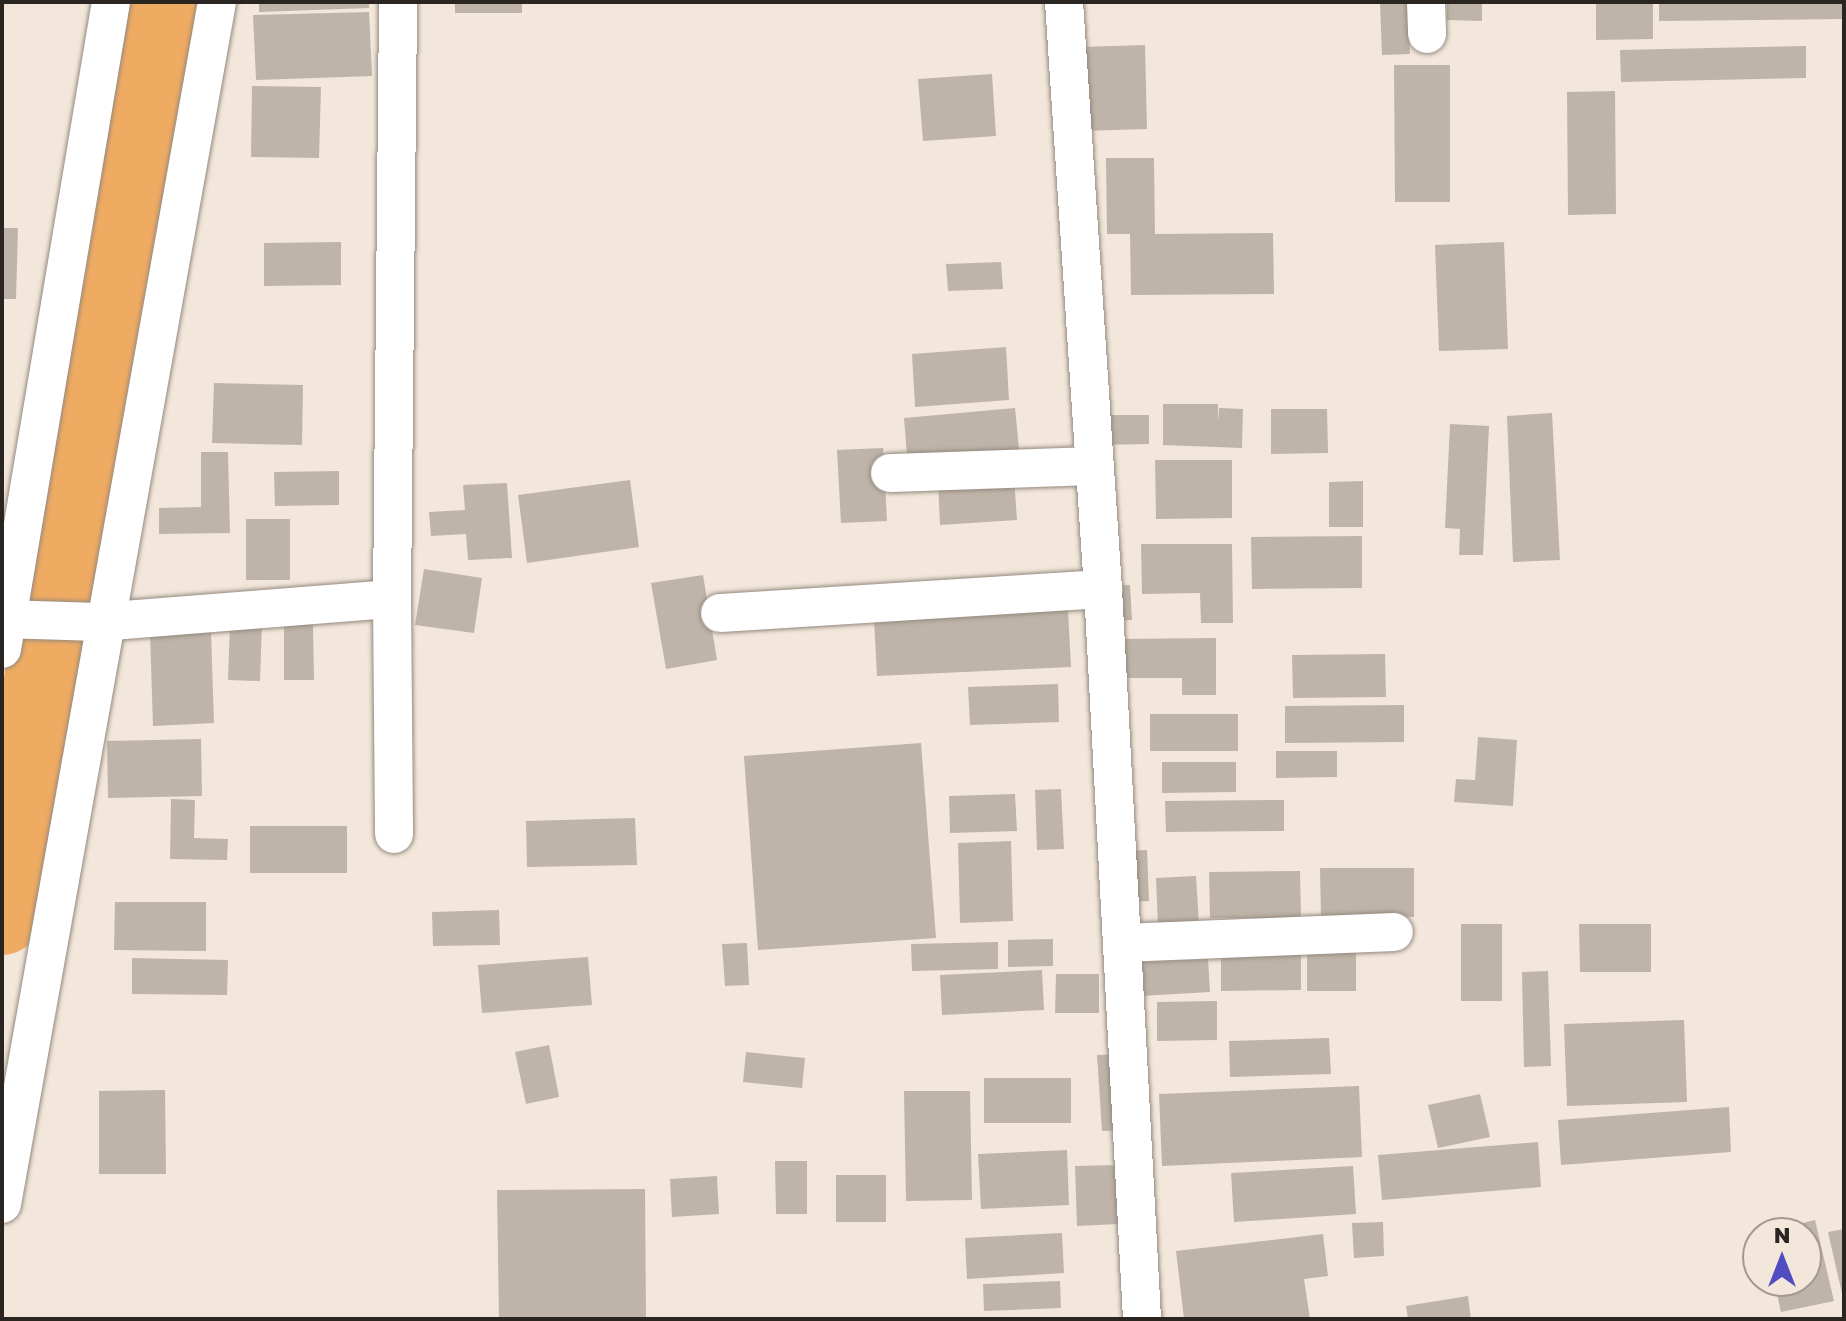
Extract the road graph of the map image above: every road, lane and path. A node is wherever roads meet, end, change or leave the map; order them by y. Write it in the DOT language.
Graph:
graph roads {
  1 [pos="111,2"];
  2 [pos="217,2"];
  3 [pos="398,2"];
  4 [pos="1064,2"];
  5 [pos="1095,466"];
  6 [pos="890,473"];
  7 [pos="1103,589"];
  8 [pos="392,599"];
  9 [pos="720,613"];
  10 [pos="104,621"];
  11 [pos="10,627"];
  12 [pos="394,834"];
  13 [pos="1394,932"];
  14 [pos="1122,943"];
  15 [pos="2,1204"];
  16 [pos="1142,1319"];
  1 -- 11 [label="street"];
  2 -- 10 [label="street"];
  3 -- 8 [label="street"];
  4 -- 5 [label="street"];
  5 -- 6 [label="street"];
  5 -- 7 [label="street"];
  7 -- 9 [label="street"];
  7 -- 14 [label="street"];
  8 -- 10 [label="street"];
  8 -- 12 [label="street"];
  10 -- 11 [label="street"];
  10 -- 15 [label="street"];
  13 -- 14 [label="street"];
  14 -- 16 [label="street"];
}
